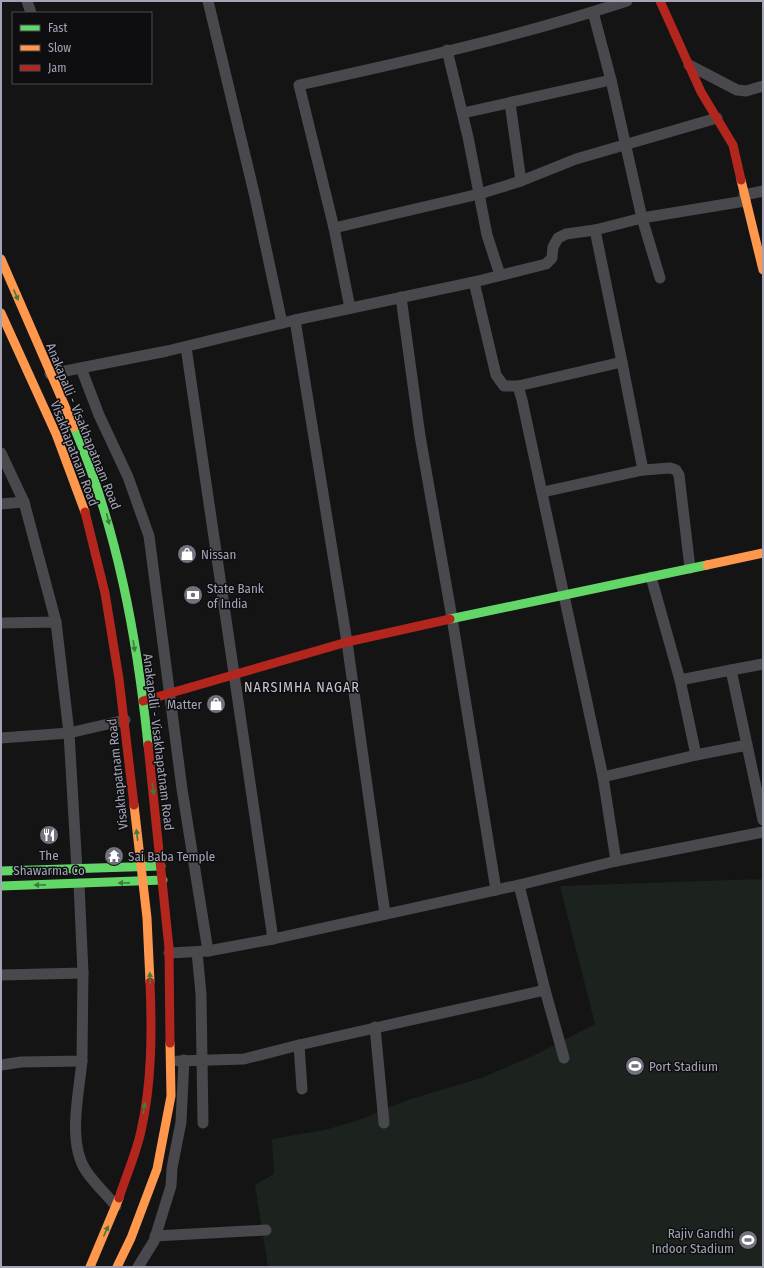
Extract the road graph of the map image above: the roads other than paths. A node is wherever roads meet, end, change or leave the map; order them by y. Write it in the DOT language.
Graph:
graph roads {
  1 [pos="27,1"];
  2 [pos="208,1"];
  3 [pos="627,1"];
  4 [pos="660,1"];
  5 [pos="31,12"];
  6 [pos="593,12"];
  7 [pos="447,50"];
  8 [pos="688,64"];
  9 [pos="611,80"];
  10 [pos="763,86"];
  11 [pos="510,102"];
  12 [pos="463,113"];
  13 [pos="717,118"];
  14 [pos="624,144"];
  15 [pos="521,181"];
  16 [pos="763,191"];
  17 [pos="479,194"];
  18 [pos="745,198"];
  19 [pos="642,218"];
  20 [pos="334,228"];
  21 [pos="595,230"];
  22 [pos="1,259"];
  23 [pos="763,270"];
  24 [pos="500,275"];
  25 [pos="660,278"];
  26 [pos="474,282"];
  27 [pos="401,297"];
  28 [pos="350,308"];
  29 [pos="1,312"];
  30 [pos="295,320"];
  31 [pos="282,323"];
  32 [pos="186,347"];
  33 [pos="622,362"];
  34 [pos="81,368"];
  35 [pos="50,374"];
  36 [pos="518,386"];
  37 [pos="1,454"];
  38 [pos="643,470"];
  39 [pos="542,492"];
  40 [pos="24,502"];
  41 [pos="1,504"];
  42 [pos="763,553"];
  43 [pos="690,568"];
  44 [pos="651,576"];
  45 [pos="564,596"];
  46 [pos="452,618"];
  47 [pos="56,622"];
  48 [pos="1,623"];
  49 [pos="347,642"];
  50 [pos="763,664"];
  51 [pos="731,670"];
  52 [pos="234,674"];
  53 [pos="680,680"];
  54 [pos="170,693"];
  55 [pos="143,701"];
  56 [pos="124,720"];
  57 [pos="69,733"];
  58 [pos="1,738"];
  59 [pos="748,745"];
  60 [pos="696,756"];
  61 [pos="603,778"];
  62 [pos="763,820"];
  63 [pos="763,832"];
  64 [pos="616,861"];
  65 [pos="161,866"];
  66 [pos="140,867"];
  67 [pos="77,870"];
  68 [pos="1,871"];
  69 [pos="163,880"];
  70 [pos="142,882"];
  71 [pos="79,884"];
  72 [pos="519,885"];
  73 [pos="1,886"];
  74 [pos="496,890"];
  75 [pos="385,914"];
  76 [pos="273,939"];
  77 [pos="202,952"];
  78 [pos="169,953"];
  79 [pos="83,973"];
  80 [pos="1,975"];
  81 [pos="545,990"];
  82 [pos="375,1027"];
  83 [pos="299,1045"];
  84 [pos="564,1058"];
  85 [pos="184,1060"];
  86 [pos="202,1060"];
  87 [pos="171,1061"];
  88 [pos="82,1062"];
  89 [pos="1,1065"];
  90 [pos="302,1089"];
  91 [pos="384,1123"];
  92 [pos="204,1124"];
  93 [pos="116,1206"];
  94 [pos="266,1230"];
  95 [pos="155,1236"];
  96 [pos="90,1267"];
  97 [pos="117,1267"];
  98 [pos="138,1267"];
  1 -- 5 [label="street"];
  2 -- 31 [label="street"];
  3 -- 6 [label="street"];
  4 -- 8 [label="main road"];
  6 -- 7 [label="street"];
  6 -- 9 [label="street"];
  7 -- 12 [label="street"];
  7 -- 20 [label="street"];
  8 -- 10 [label="street"];
  8 -- 13 [label="main road"];
  9 -- 11 [label="street"];
  9 -- 14 [label="street"];
  11 -- 12 [label="street"];
  11 -- 15 [label="street"];
  12 -- 17 [label="street"];
  13 -- 14 [label="street"];
  13 -- 18 [label="main road"];
  14 -- 15 [label="street"];
  14 -- 19 [label="street"];
  15 -- 17 [label="street"];
  16 -- 18 [label="street"];
  17 -- 20 [label="street"];
  17 -- 24 [label="street"];
  18 -- 19 [label="street"];
  18 -- 23 [label="main road"];
  19 -- 21 [label="street"];
  19 -- 25 [label="street"];
  20 -- 28 [label="street"];
  21 -- 24 [label="street"];
  21 -- 33 [label="street"];
  22 -- 35 [label="main road, Anakapalli - Visakhapatnam Road, one-way"];
  24 -- 26 [label="street"];
  26 -- 27 [label="street"];
  26 -- 36 [label="street"];
  27 -- 28 [label="street"];
  27 -- 46 [label="street"];
  28 -- 30 [label="street"];
  29 -- 56 [label="main road, Visakhapatnam Road"];
  30 -- 31 [label="street"];
  30 -- 49 [label="street"];
  31 -- 32 [label="street"];
  32 -- 34 [label="street"];
  32 -- 52 [label="street"];
  33 -- 36 [label="street"];
  33 -- 38 [label="street"];
  34 -- 35 [label="street"];
  34 -- 54 [label="street"];
  35 -- 55 [label="main road, Anakapalli - Visakhapatnam Road, one-way"];
  36 -- 39 [label="street"];
  37 -- 40 [label="street"];
  38 -- 39 [label="street"];
  38 -- 43 [label="street"];
  39 -- 45 [label="street"];
  40 -- 41 [label="street"];
  40 -- 47 [label="street"];
  42 -- 43 [label="main road"];
  43 -- 44 [label="main road"];
  44 -- 45 [label="main road"];
  44 -- 53 [label="street"];
  45 -- 46 [label="main road"];
  45 -- 61 [label="street"];
  46 -- 49 [label="main road"];
  46 -- 74 [label="street"];
  47 -- 48 [label="street"];
  47 -- 57 [label="street"];
  49 -- 52 [label="main road"];
  49 -- 75 [label="street"];
  50 -- 51 [label="street"];
  51 -- 53 [label="street"];
  51 -- 59 [label="street"];
  52 -- 54 [label="main road"];
  52 -- 76 [label="street"];
  53 -- 60 [label="street"];
  54 -- 55 [label="main road"];
  54 -- 77 [label="street"];
  55 -- 65 [label="main road, Anakapalli - Visakhapatnam Road, one-way"];
  56 -- 57 [label="street"];
  66 -- 56 [label="main road, Visakhapatnam Road, one-way"];
  57 -- 58 [label="street"];
  57 -- 67 [label="street"];
  59 -- 60 [label="street"];
  59 -- 62 [label="street"];
  60 -- 61 [label="street"];
  61 -- 64 [label="street"];
  63 -- 64 [label="street"];
  64 -- 72 [label="street"];
  65 -- 66 [label="main road"];
  65 -- 69 [label="main road, Anakapalli - Visakhapatnam Road"];
  66 -- 67 [label="main road"];
  66 -- 70 [label="main road, Visakhapatnam Road"];
  67 -- 68 [label="main road"];
  69 -- 70 [label="main road"];
  69 -- 78 [label="main road, Anakapalli - Visakhapatnam Road"];
  70 -- 71 [label="main road, one-way"];
  93 -- 70 [label="main road, Visakhapatnam Road, one-way"];
  71 -- 73 [label="main road, one-way"];
  71 -- 79 [label="street"];
  72 -- 74 [label="street"];
  72 -- 81 [label="street"];
  74 -- 75 [label="street"];
  75 -- 76 [label="street"];
  76 -- 77 [label="street"];
  77 -- 78 [label="street"];
  77 -- 86 [label="street"];
  78 -- 87 [label="main road, Anakapalli - Visakhapatnam Road"];
  79 -- 80 [label="street"];
  79 -- 88 [label="street"];
  81 -- 82 [label="street"];
  81 -- 84 [label="street"];
  82 -- 83 [label="street"];
  82 -- 91 [label="street"];
  83 -- 86 [label="street"];
  83 -- 90 [label="street"];
  85 -- 86 [label="street"];
  85 -- 87 [label="street"];
  85 -- 95 [label="street"];
  86 -- 92 [label="street"];
  87 -- 97 [label="main road, Anakapalli - Visakhapatnam Road"];
  88 -- 89 [label="street"];
  88 -- 93 [label="street"];
  96 -- 93 [label="main road, Visakhapatnam Road, one-way"];
  94 -- 95 [label="street"];
  95 -- 98 [label="street"];
}
